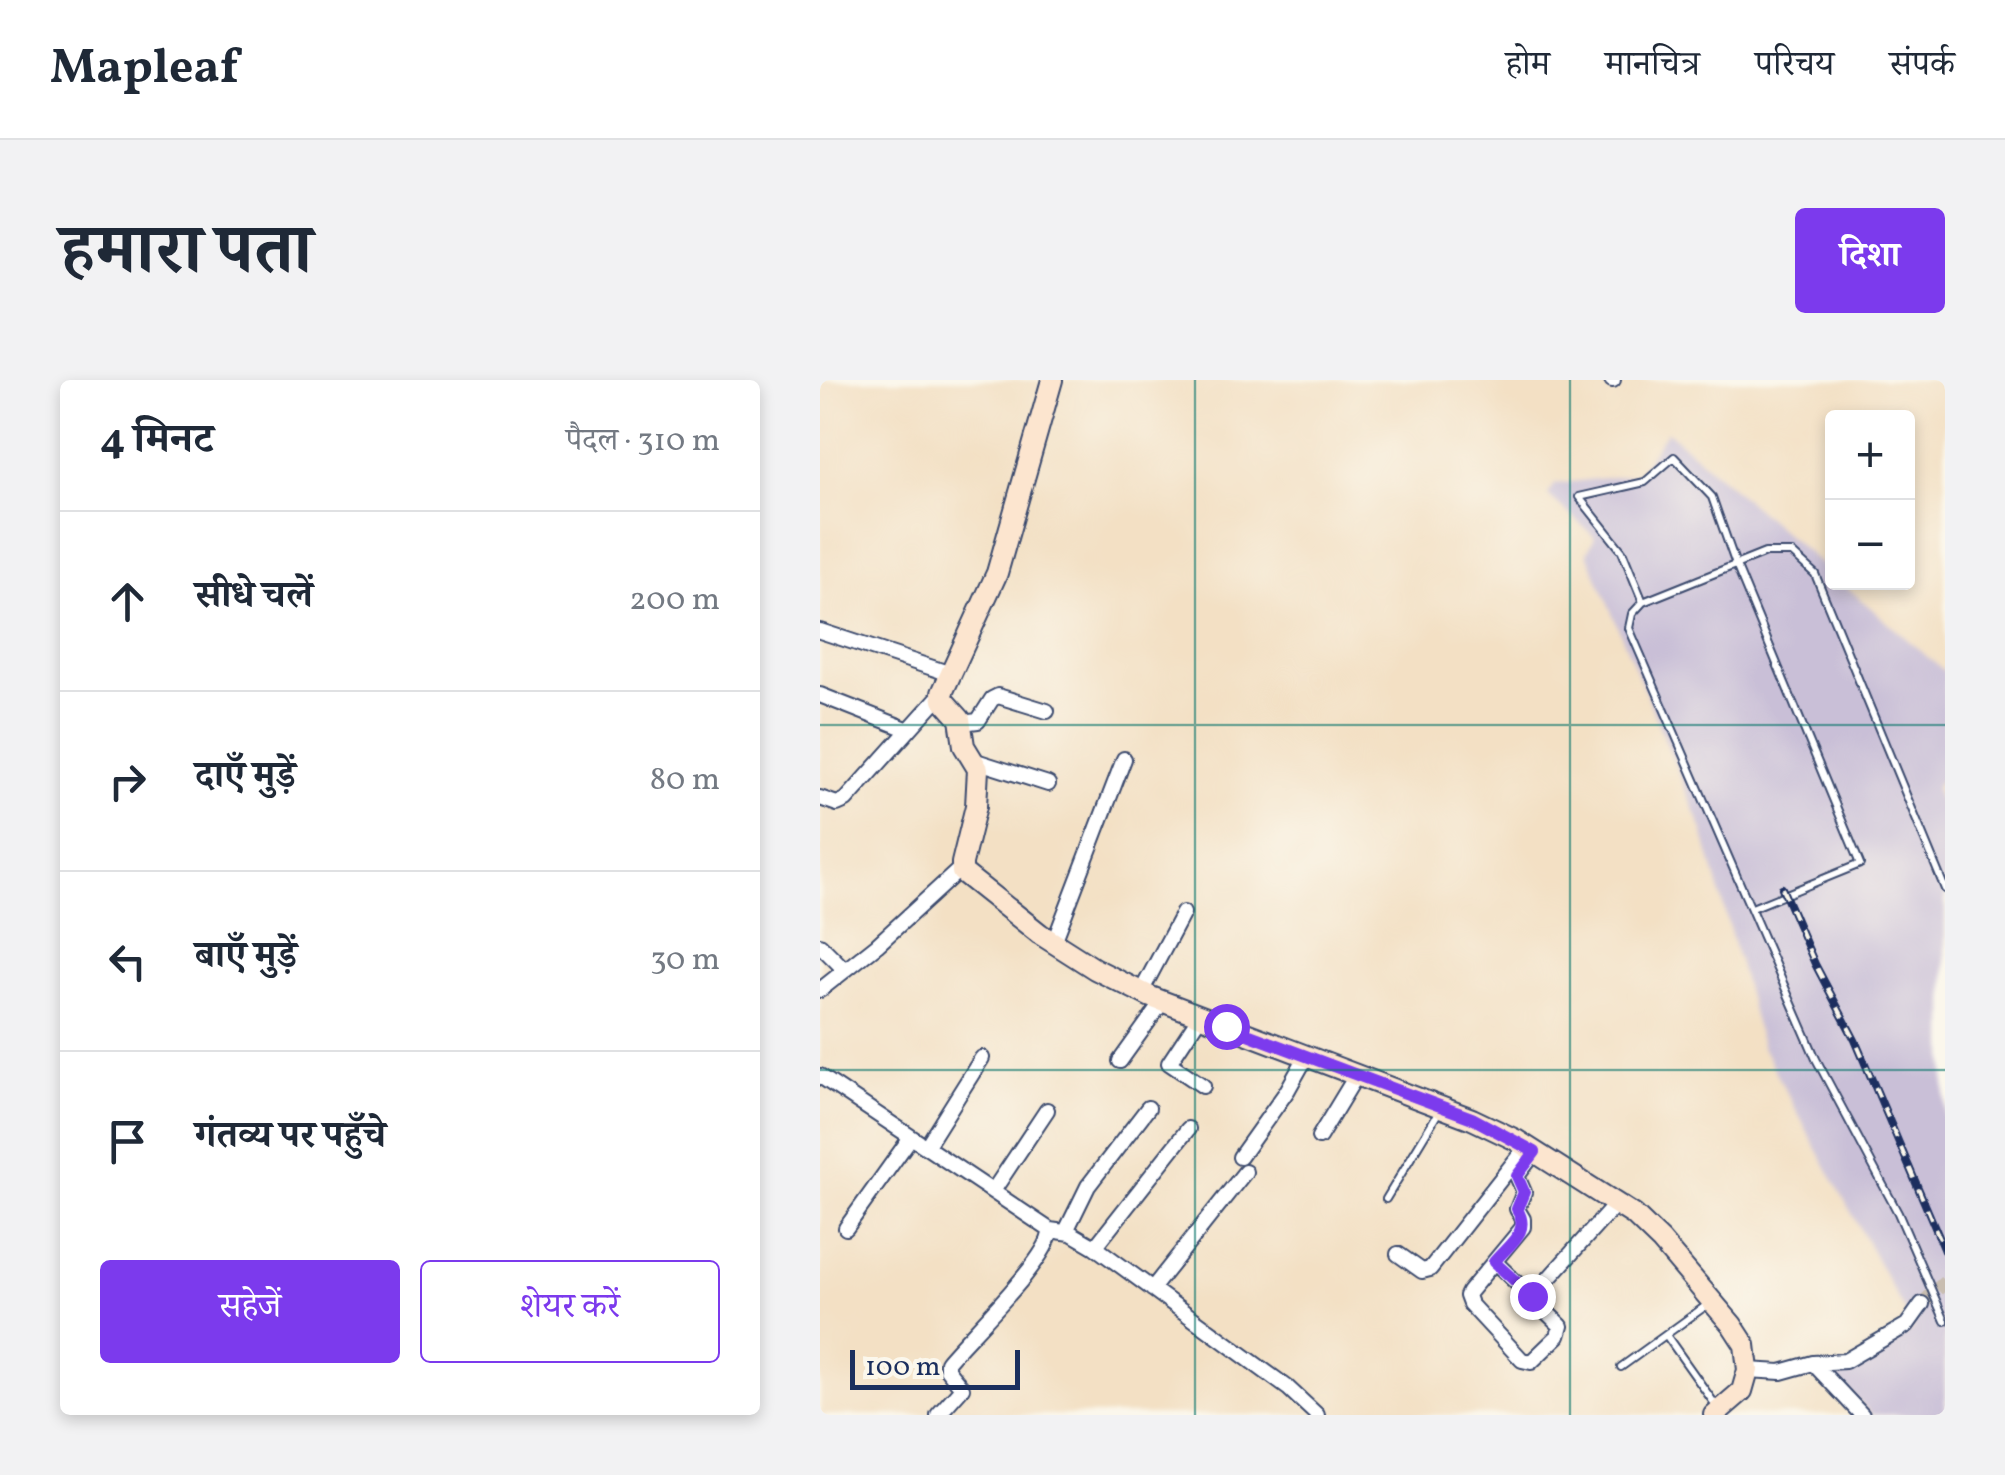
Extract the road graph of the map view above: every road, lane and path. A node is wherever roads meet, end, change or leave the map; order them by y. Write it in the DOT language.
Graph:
graph roads {
  1 [pos="1052,380"];
  2 [pos="1736,565"];
  3 [pos="1643,602"];
  4 [pos="820,631"];
  5 [pos="947,684"];
  6 [pos="820,695"];
  7 [pos="1047,711"];
  8 [pos="961,723"];
  9 [pos="909,730"];
  10 [pos="1124,759"];
  11 [pos="976,761"];
  12 [pos="1048,784"];
  13 [pos="820,798"];
  14 [pos="961,868"];
  15 [pos="1945,890"];
  16 [pos="1752,908"];
  17 [pos="1183,913"];
  18 [pos="1054,942"];
  19 [pos="820,945"];
  20 [pos="844,969"];
  21 [pos="820,990"];
  22 [pos="1141,992"];
  23 [pos="1162,1001"];
  24 [pos="1200,1016"];
  25 [pos="1306,1057"];
  26 [pos="982,1058"];
  27 [pos="1120,1061"];
  28 [pos="820,1076"];
  29 [pos="1356,1076"];
  30 [pos="1203,1086"];
  31 [pos="1442,1107"];
  32 [pos="1148,1108"];
  33 [pos="1047,1110"];
  34 [pos="1188,1129"];
  35 [pos="912,1137"];
  36 [pos="1319,1137"];
  37 [pos="926,1147"];
  38 [pos="1531,1149"];
  39 [pos="1240,1157"];
  40 [pos="1245,1172"];
  41 [pos="993,1191"];
  42 [pos="1386,1199"];
  43 [pos="1616,1204"];
  44 [pos="846,1228"];
  45 [pos="1058,1231"];
  46 [pos="1095,1247"];
  47 [pos="1398,1254"];
  48 [pos="1494,1262"];
  49 [pos="1152,1289"];
  50 [pos="1532,1296"];
  51 [pos="1712,1302"];
  52 [pos="1922,1304"];
  53 [pos="1945,1321"];
  54 [pos="1666,1335"];
  55 [pos="1813,1363"];
  56 [pos="1621,1367"];
  57 [pos="1748,1370"];
  58 [pos="1717,1413"];
  59 [pos="938,1415"];
  60 [pos="1317,1415"];
  61 [pos="1862,1415"];
  1 -- 5 [label="street"];
  2 -- 3 [label="lane"];
  2 -- 3 [label="lane"];
  2 -- 15 [label="lane"];
  2 -- 16 [label="lane"];
  3 -- 16 [label="lane"];
  4 -- 5 [label="street"];
  5 -- 8 [label="street"];
  5 -- 9 [label="street"];
  6 -- 9 [label="street"];
  7 -- 8 [label="street"];
  8 -- 11 [label="street"];
  9 -- 13 [label="street"];
  10 -- 18 [label="street"];
  11 -- 12 [label="street"];
  11 -- 14 [label="street"];
  14 -- 18 [label="street"];
  14 -- 20 [label="street"];
  16 -- 53 [label="lane"];
  17 -- 22 [label="street"];
  18 -- 22 [label="street"];
  19 -- 20 [label="street"];
  20 -- 21 [label="street"];
  22 -- 23 [label="street"];
  23 -- 24 [label="street"];
  23 -- 27 [label="street"];
  24 -- 25 [label="street"];
  24 -- 30 [label="street"];
  25 -- 29 [label="street"];
  25 -- 39 [label="street"];
  26 -- 37 [label="street"];
  28 -- 35 [label="street"];
  29 -- 31 [label="street"];
  29 -- 36 [label="street"];
  31 -- 38 [label="street"];
  31 -- 42 [label="lane"];
  32 -- 45 [label="street"];
  33 -- 41 [label="street"];
  34 -- 46 [label="street"];
  35 -- 37 [label="street"];
  35 -- 44 [label="street"];
  37 -- 41 [label="street"];
  38 -- 43 [label="street"];
  38 -- 47 [label="street"];
  38 -- 48 [label="street"];
  40 -- 49 [label="street"];
  41 -- 45 [label="street"];
  43 -- 50 [label="street"];
  43 -- 51 [label="street"];
  45 -- 46 [label="street"];
  45 -- 59 [label="street"];
  46 -- 49 [label="street"];
  48 -- 50 [label="street"];
  48 -- 50 [label="street"];
  49 -- 60 [label="street"];
  51 -- 54 [label="lane"];
  51 -- 57 [label="street"];
  52 -- 55 [label="street"];
  54 -- 56 [label="lane"];
  54 -- 58 [label="lane"];
  55 -- 57 [label="street"];
  55 -- 61 [label="street"];
  57 -- 58 [label="street"];
}
